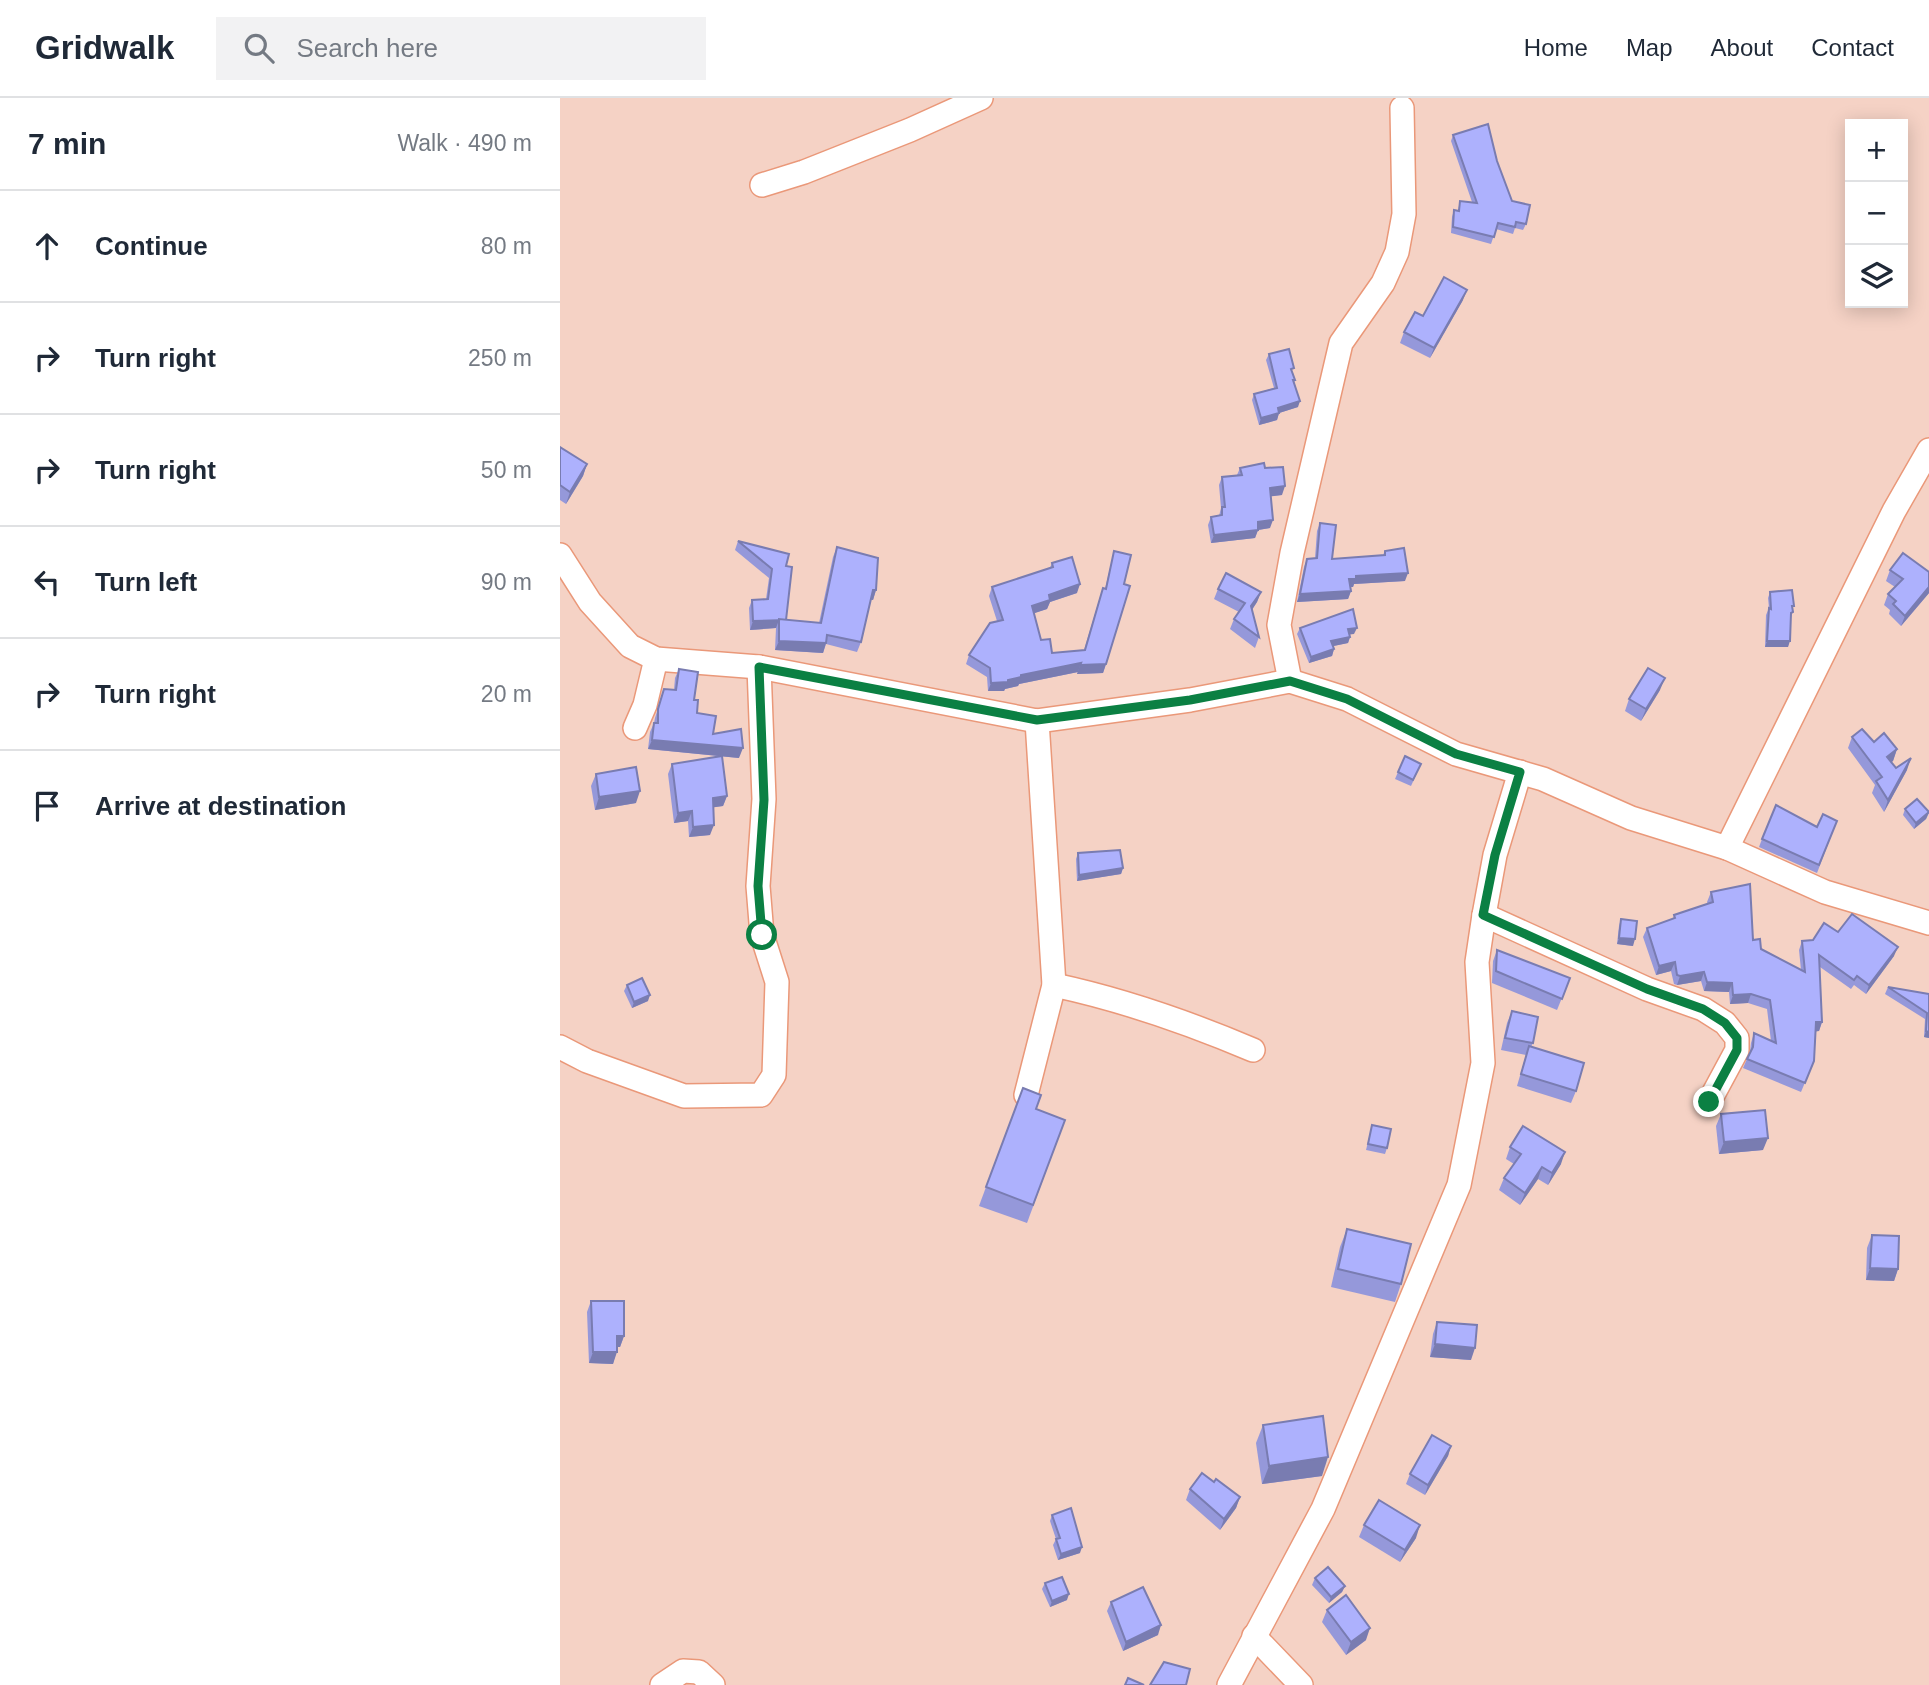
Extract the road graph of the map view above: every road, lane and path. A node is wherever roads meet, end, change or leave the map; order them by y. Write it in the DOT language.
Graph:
graph roads {
  1 [pos="981,98"];
  2 [pos="1402,108"];
  3 [pos="762,185"];
  4 [pos="1929,450"];
  5 [pos="560,555"];
  6 [pos="656,659"];
  7 [pos="759,667"];
  8 [pos="1290,681"];
  9 [pos="1037,720"];
  10 [pos="635,729"];
  11 [pos="1520,772"];
  12 [pos="1727,848"];
  13 [pos="1483,915"];
  14 [pos="1929,923"];
  15 [pos="1054,985"];
  16 [pos="560,1047"];
  17 [pos="1253,1050"];
  18 [pos="1026,1095"];
  19 [pos="1709,1102"];
  20 [pos="1254,1636"];
  21 [pos="662,1685"];
  22 [pos="713,1685"];
  23 [pos="1229,1685"];
  24 [pos="1301,1685"];
  1 -- 3 [label="street"];
  2 -- 8 [label="street"];
  4 -- 12 [label="street"];
  5 -- 6 [label="street"];
  6 -- 7 [label="street"];
  6 -- 10 [label="street"];
  7 -- 9 [label="street"];
  7 -- 16 [label="street"];
  8 -- 9 [label="street"];
  8 -- 11 [label="street"];
  9 -- 15 [label="street"];
  11 -- 12 [label="street"];
  11 -- 13 [label="street"];
  12 -- 14 [label="street"];
  13 -- 19 [label="street"];
  13 -- 20 [label="street"];
  15 -- 17 [label="street"];
  15 -- 18 [label="street"];
  20 -- 23 [label="street"];
  20 -- 24 [label="street"];
  21 -- 22 [label="street"];
}
